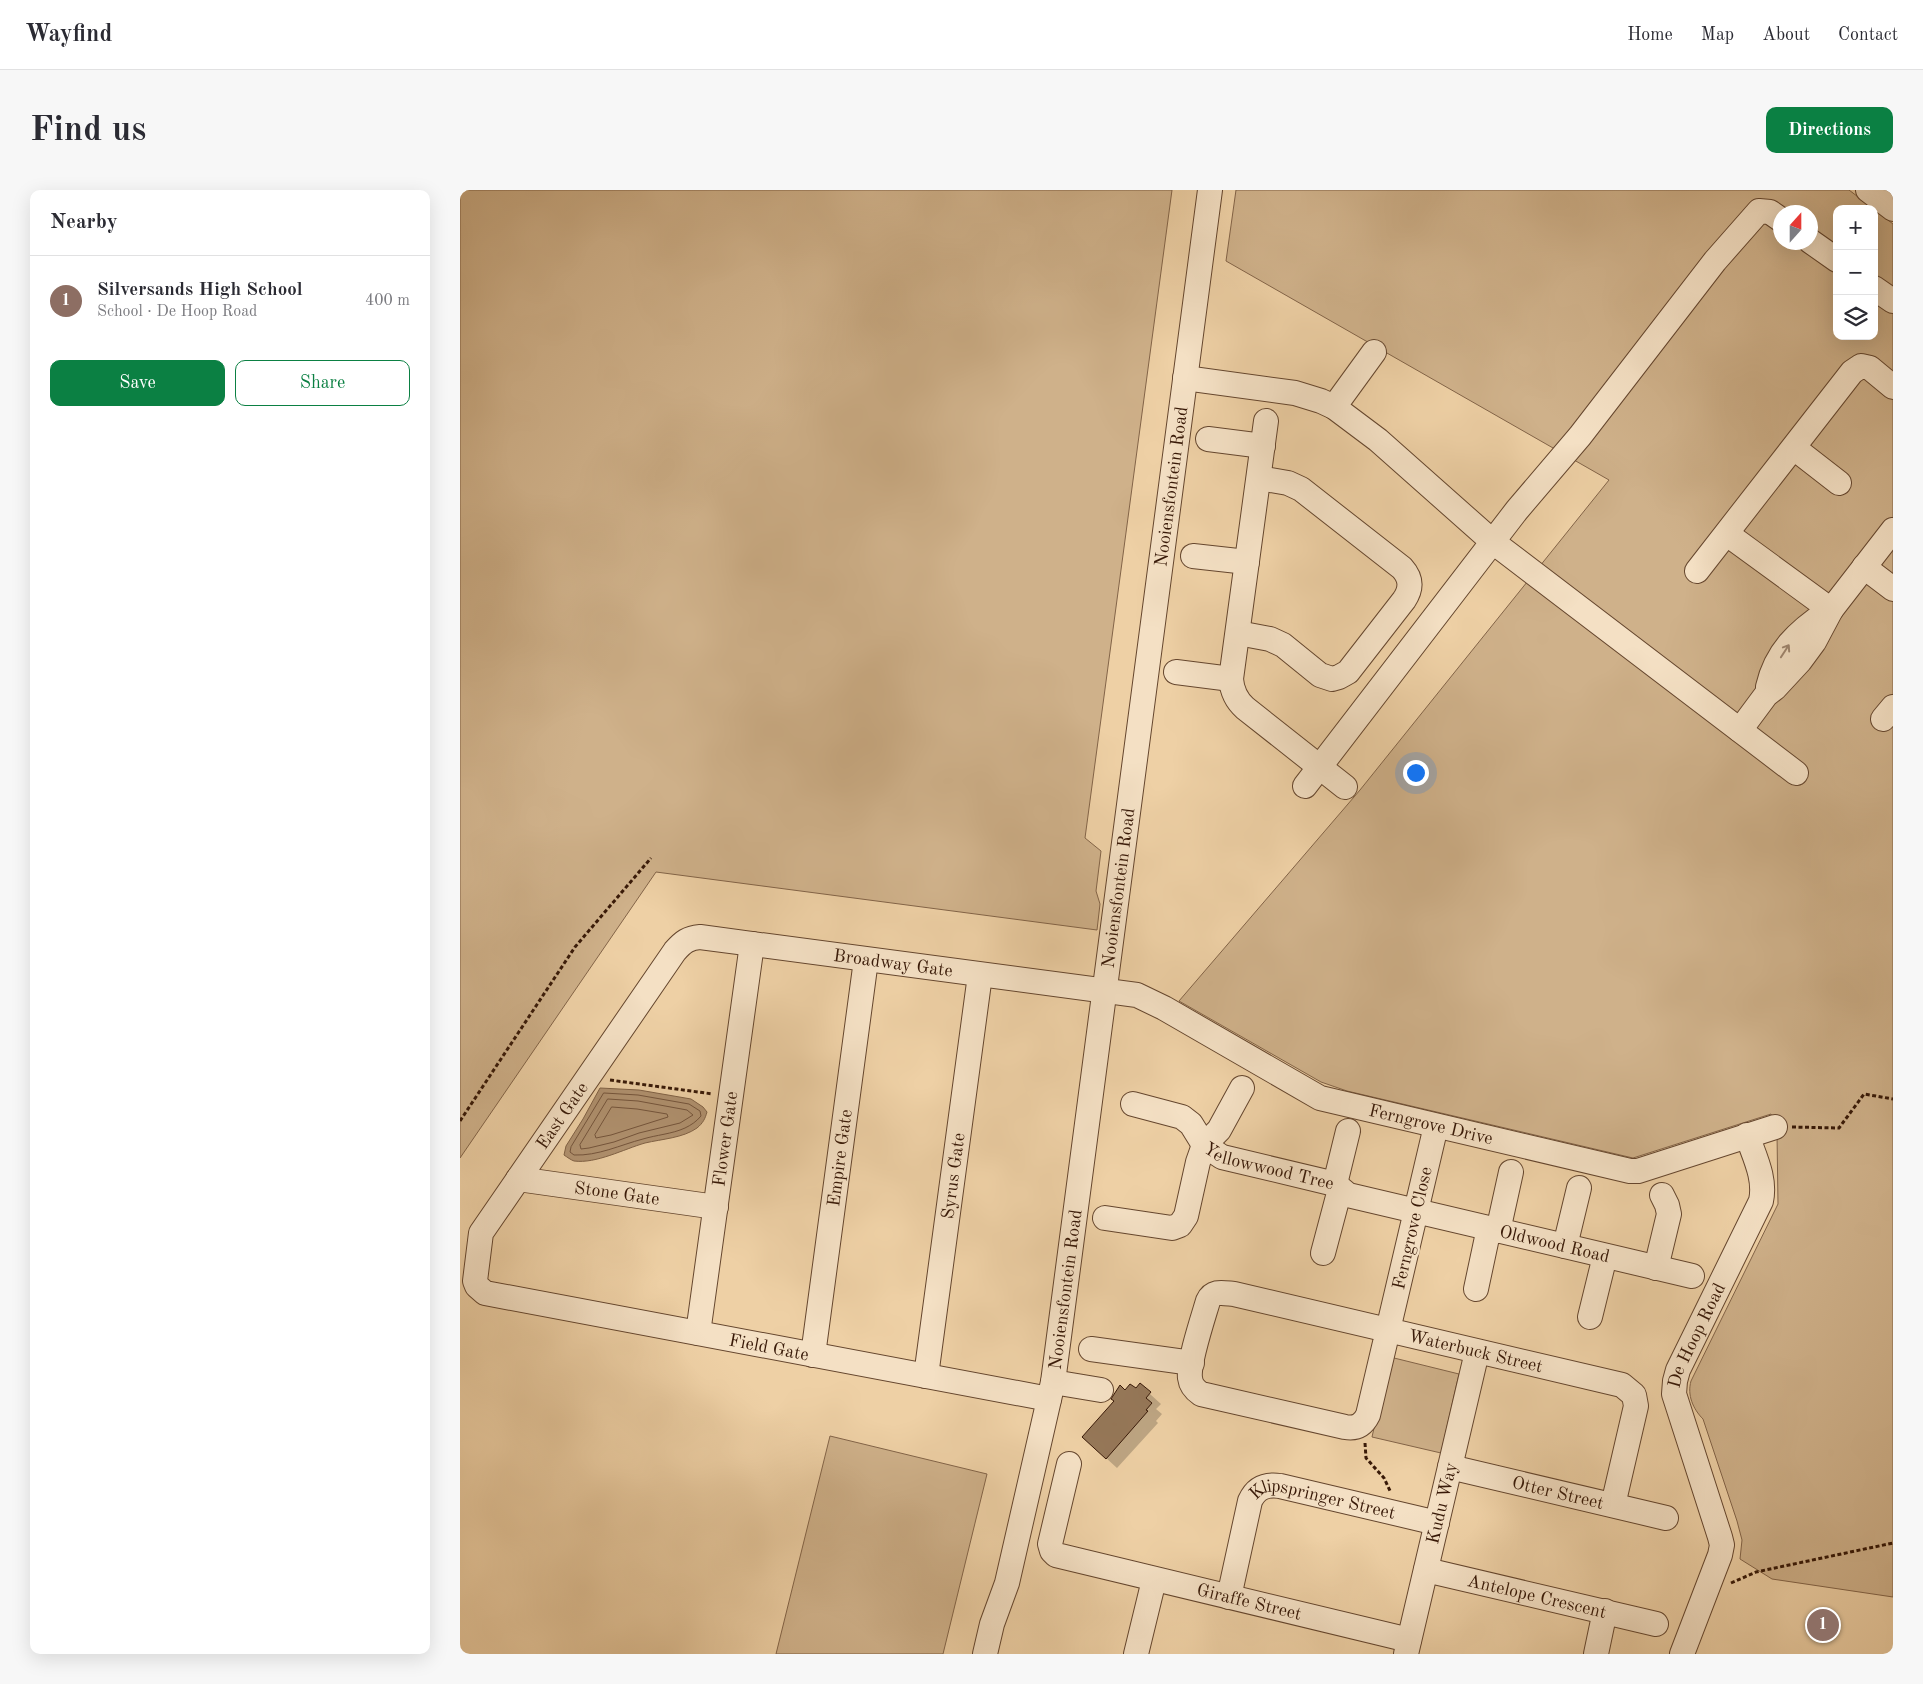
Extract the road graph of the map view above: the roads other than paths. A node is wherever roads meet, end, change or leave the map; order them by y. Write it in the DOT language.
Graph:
graph roads {
  1 [pos="1210,190"];
  2 [pos="1868,190"];
  3 [pos="1893,209"];
  4 [pos="1773,214"];
  5 [pos="1818,247"];
  6 [pos="1833,257"];
  7 [pos="1878,291"];
  8 [pos="1893,301"];
  9 [pos="1374,352"];
  10 [pos="1185,378"];
  11 [pos="1893,387"];
  12 [pos="1334,407"];
  13 [pos="1266,421"];
  14 [pos="1208,439"];
  15 [pos="1263,446"];
  16 [pos="1794,448"];
  17 [pos="1259,478"];
  18 [pos="1839,483"];
  19 [pos="1893,530"];
  20 [pos="1727,534"];
  21 [pos="1493,542"];
  22 [pos="1193,556"];
  23 [pos="1247,562"];
  24 [pos="1864,567"];
  25 [pos="1697,571"];
  26 [pos="1893,588"];
  27 [pos="1831,610"];
  28 [pos="1238,633"];
  29 [pos="1176,672"];
  30 [pos="1231,679"];
  31 [pos="1740,730"];
  32 [pos="1796,773"];
  33 [pos="1312,777"];
  34 [pos="1344,787"];
  35 [pos="683,942"];
  36 [pos="752,944"];
  37 [pos="866,960"];
  38 [pos="980,975"];
  39 [pos="1104,990"];
  40 [pos="1242,1088"];
  41 [pos="1133,1104"];
  42 [pos="1436,1126"];
  43 [pos="1774,1127"];
  44 [pos="1348,1131"];
  45 [pos="1746,1135"];
  46 [pos="1204,1146"];
  47 [pos="1511,1172"];
  48 [pos="518,1179"];
  49 [pos="1338,1187"];
  50 [pos="1579,1188"];
  51 [pos="1662,1195"];
  52 [pos="716,1207"];
  53 [pos="1416,1212"];
  54 [pos="1105,1218"];
  55 [pos="1493,1229"];
  56 [pos="1565,1246"];
  57 [pos="1323,1253"];
  58 [pos="1605,1256"];
  59 [pos="1656,1268"];
  60 [pos="1692,1276"];
  61 [pos="1476,1289"];
  62 [pos="490,1294"];
  63 [pos="1590,1317"];
  64 [pos="1389,1330"];
  65 [pos="698,1334"];
  66 [pos="1091,1349"];
  67 [pos="1478,1352"];
  68 [pos="813,1355"];
  69 [pos="1192,1363"];
  70 [pos="926,1376"];
  71 [pos="1101,1390"];
  72 [pos="1051,1391"];
  73 [pos="1069,1464"];
  74 [pos="1450,1467"];
  75 [pos="1613,1505"];
  76 [pos="1666,1518"];
  77 [pos="1436,1524"];
  78 [pos="1426,1570"];
  79 [pos="1154,1580"];
  80 [pos="1007,1583"];
  81 [pos="1229,1597"];
  82 [pos="1605,1611"];
  83 [pos="1656,1624"];
  84 [pos="1408,1647"];
  85 [pos="985,1654"];
  86 [pos="997,1654"];
  87 [pos="1136,1654"];
  88 [pos="1596,1654"];
  89 [pos="1682,1654"];
  1 -- 10 [label="street, Nooiensfontein Road"];
  2 -- 3 [label="street"];
  4 -- 21 [label="street"];
  5 -- 6 [label="street"];
  7 -- 8 [label="street"];
  9 -- 12 [label="street"];
  10 -- 12 [label="street"];
  10 -- 39 [label="street, Nooiensfontein Road"];
  11 -- 16 [label="street"];
  12 -- 21 [label="street"];
  13 -- 15 [label="street"];
  14 -- 15 [label="street"];
  15 -- 17 [label="street"];
  16 -- 18 [label="street"];
  16 -- 20 [label="street"];
  17 -- 23 [label="street"];
  17 -- 28 [label="street"];
  19 -- 24 [label="street"];
  20 -- 25 [label="street"];
  20 -- 27 [label="street"];
  21 -- 31 [label="street"];
  21 -- 33 [label="street"];
  22 -- 23 [label="street"];
  23 -- 28 [label="street"];
  24 -- 26 [label="street"];
  24 -- 27 [label="street"];
  27 -- 31 [label="street"];
  28 -- 30 [label="street"];
  29 -- 30 [label="street"];
  30 -- 33 [label="street"];
  31 -- 32 [label="street"];
  33 -- 34 [label="street"];
  35 -- 36 [label="street, Broadway Gate"];
  35 -- 48 [label="street, East Gate"];
  36 -- 37 [label="street, Broadway Gate"];
  36 -- 52 [label="street, Flower Gate"];
  37 -- 38 [label="street, Broadway Gate"];
  37 -- 68 [label="street, Empire Gate"];
  38 -- 39 [label="street, Broadway Gate"];
  38 -- 70 [label="street, Syrus Gate"];
  39 -- 42 [label="street, Ferngrove Drive"];
  39 -- 72 [label="street, Nooiensfontein Road"];
  40 -- 46 [label="street"];
  41 -- 46 [label="street, Yellowwood Tree"];
  42 -- 45 [label="street, Ferngrove Drive"];
  42 -- 53 [label="street, Ferngrove Close"];
  43 -- 45 [label="street, Ferngrove Drive"];
  44 -- 49 [label="street"];
  45 -- 89 [label="street, De Hoop Road"];
  46 -- 49 [label="street, Yellowwood Tree"];
  46 -- 54 [label="street"];
  47 -- 55 [label="street"];
  48 -- 52 [label="street, Stone Gate"];
  48 -- 62 [label="street, East Gate"];
  49 -- 53 [label="street, Yellowwood Tree"];
  49 -- 57 [label="street"];
  50 -- 56 [label="street"];
  51 -- 59 [label="street"];
  52 -- 65 [label="street, Flower Gate"];
  53 -- 55 [label="street, Oldwood Road"];
  53 -- 64 [label="street, Ferngrove Close"];
  55 -- 56 [label="street, Oldwood Road"];
  55 -- 61 [label="street"];
  56 -- 58 [label="street, Oldwood Road"];
  58 -- 59 [label="street, Oldwood Road"];
  58 -- 63 [label="street"];
  59 -- 60 [label="street, Oldwood Road"];
  62 -- 65 [label="street, Field Gate"];
  64 -- 67 [label="street, Waterbuck Street"];
  64 -- 69 [label="street, Waterbuck Street"];
  64 -- 69 [label="street, Ferngrove Close"];
  65 -- 68 [label="street, Field Gate"];
  66 -- 69 [label="street"];
  67 -- 74 [label="street, Kudu Way"];
  67 -- 75 [label="street, Waterbuck Street"];
  68 -- 70 [label="street, Field Gate"];
  70 -- 72 [label="street, Field Gate"];
  71 -- 72 [label="street, Field Gate"];
  72 -- 80 [label="street, Nooiensfontein Road"];
  73 -- 79 [label="street, Giraffe Street"];
  74 -- 75 [label="street, Otter Street"];
  74 -- 77 [label="street, Kudu Way"];
  75 -- 76 [label="street, Otter Street"];
  77 -- 78 [label="street, Kudu Way"];
  77 -- 81 [label="street, Klipspringer Street"];
  78 -- 82 [label="street, Antelope Crescent"];
  78 -- 84 [label="street, Kudu Way"];
  79 -- 81 [label="street, Giraffe Street"];
  79 -- 87 [label="street"];
  80 -- 85 [label="street, Nooiensfontein Road"];
  80 -- 86 [label="street, Nooiensfontein Road"];
  81 -- 84 [label="street, Giraffe Street"];
  82 -- 83 [label="street"];
  82 -- 88 [label="street, Antelope Crescent"];
}
